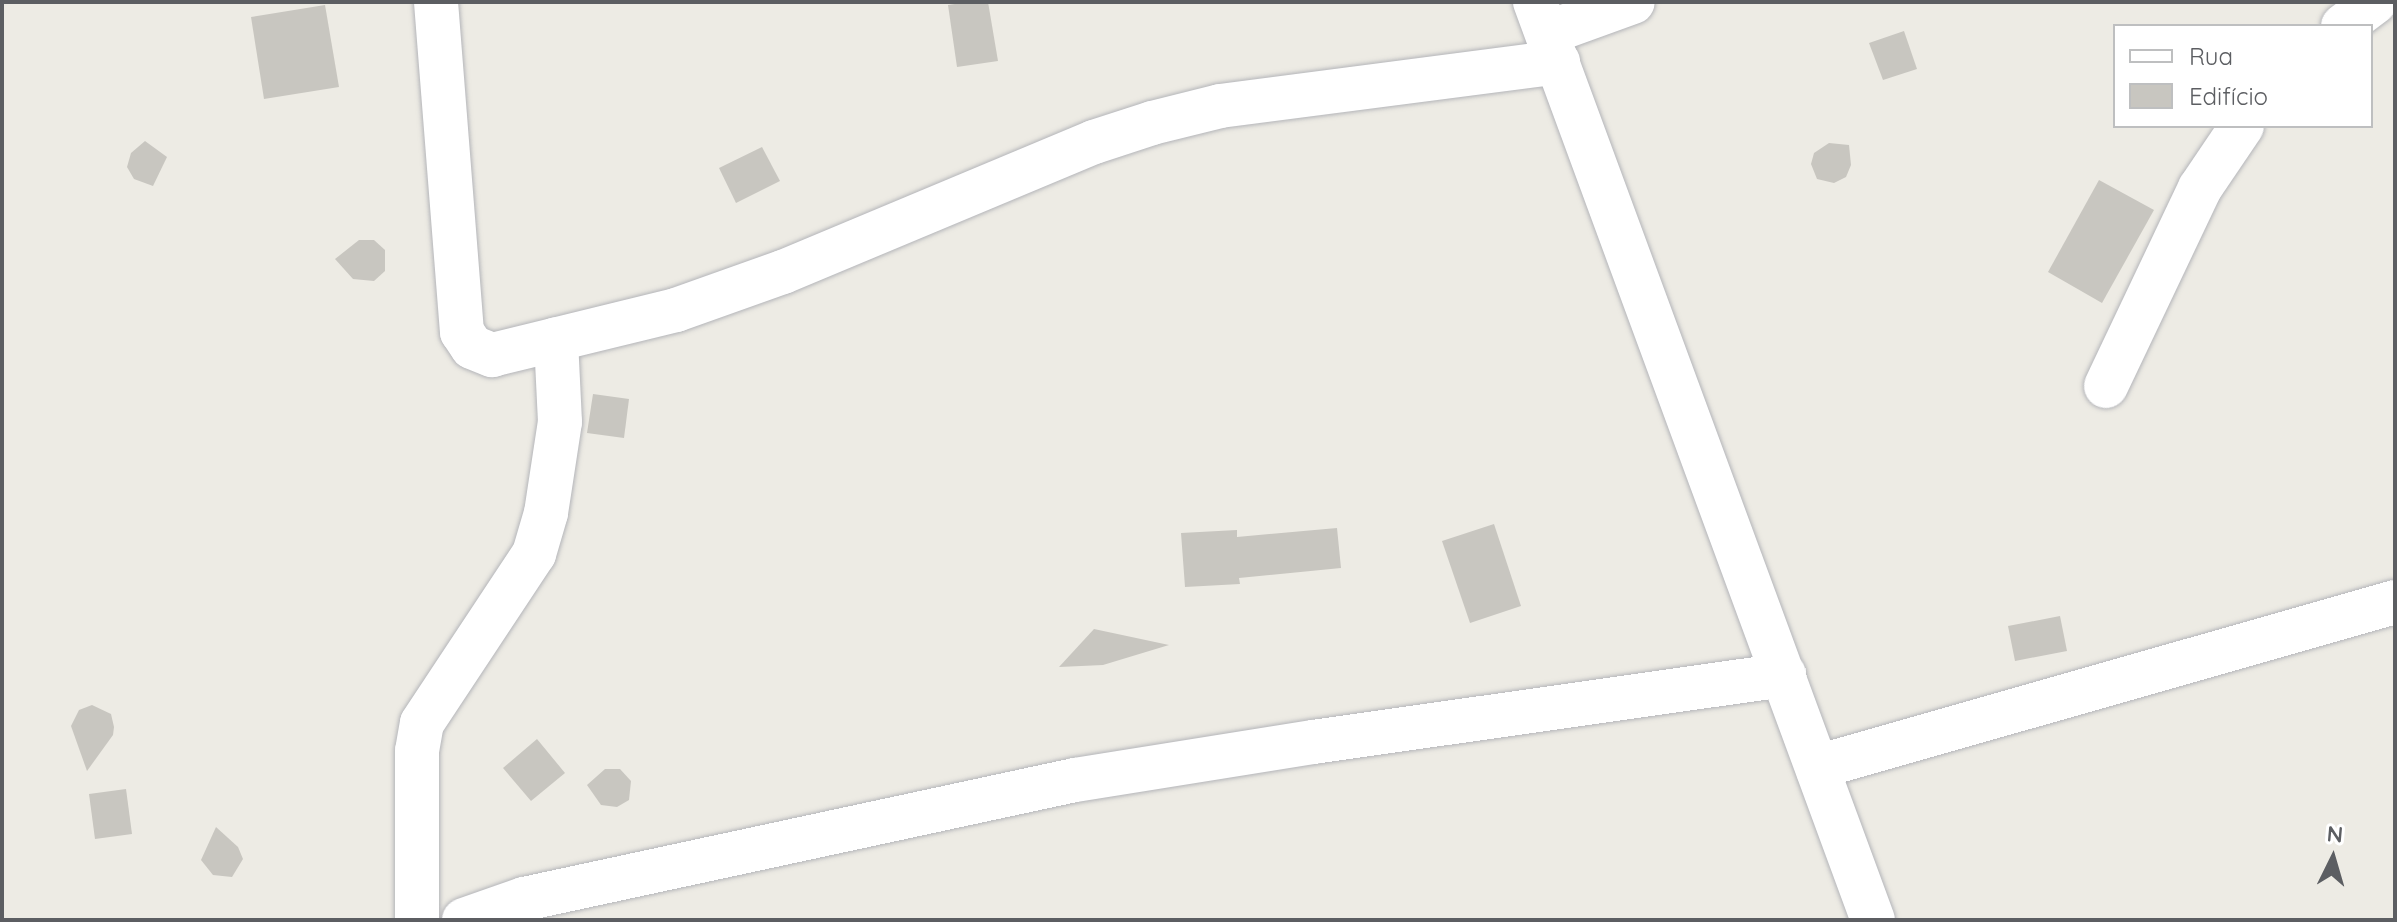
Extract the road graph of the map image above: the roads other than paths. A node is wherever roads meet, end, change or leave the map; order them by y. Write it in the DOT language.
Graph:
graph roads {
  1 [pos="436,2"];
  2 [pos="1633,2"];
  3 [pos="2375,2"];
  4 [pos="2346,24"];
  5 [pos="1547,32"];
  6 [pos="2241,128"];
  7 [pos="556,339"];
  8 [pos="2106,386"];
  9 [pos="2395,602"];
  10 [pos="1784,675"];
  11 [pos="1817,767"];
  12 [pos="417,920"];
  13 [pos="464,920"];
  14 [pos="1873,920"];
  1 -- 7 [label="street"];
  2 -- 5 [label="street"];
  3 -- 4 [label="street"];
  5 -- 7 [label="street"];
  5 -- 10 [label="street"];
  6 -- 8 [label="street"];
  7 -- 12 [label="street"];
  9 -- 11 [label="street"];
  10 -- 11 [label="street"];
  10 -- 13 [label="street"];
  11 -- 14 [label="street"];
}
